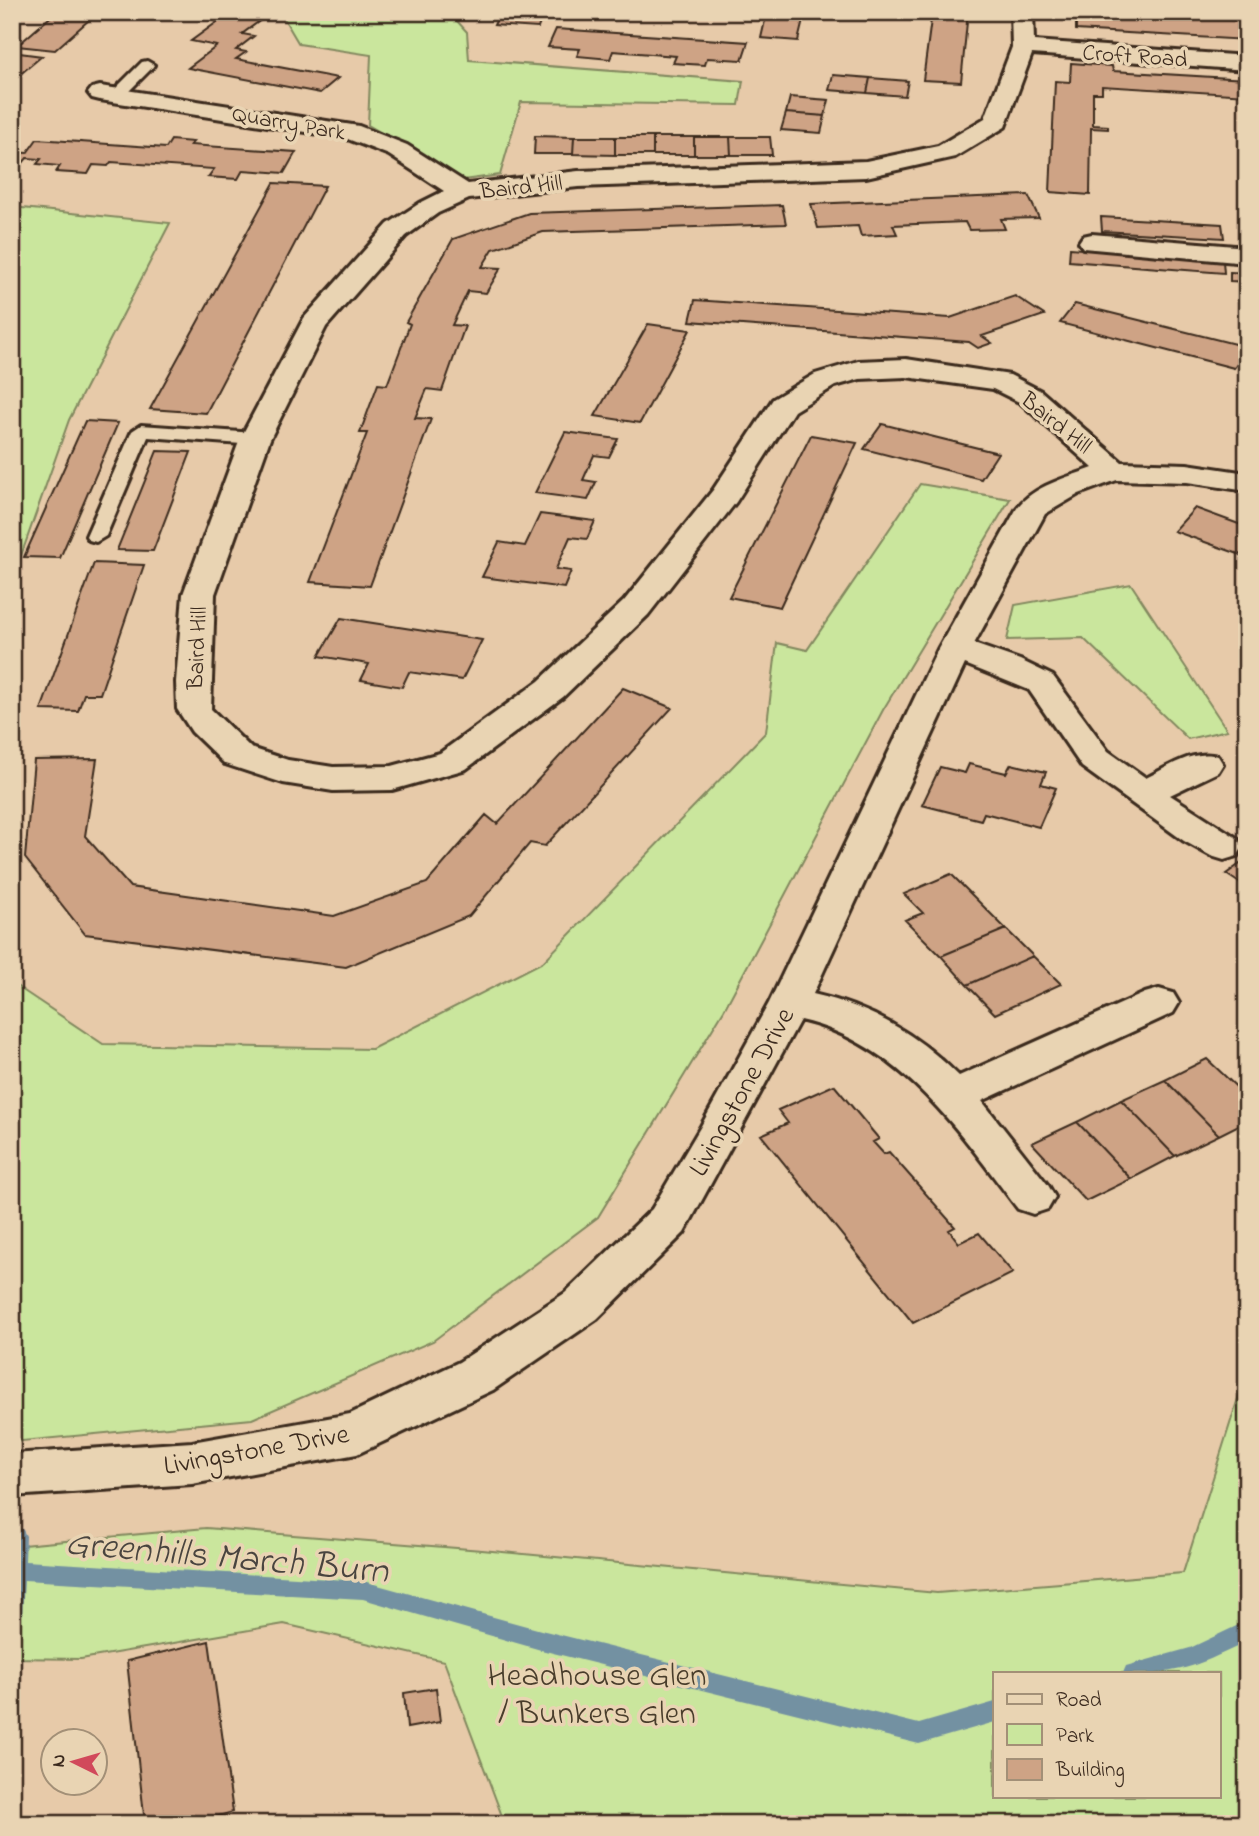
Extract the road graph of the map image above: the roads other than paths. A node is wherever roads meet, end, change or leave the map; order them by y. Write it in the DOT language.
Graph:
graph roads {
  1 [pos="1022,12"];
  2 [pos="1023,47"];
  3 [pos="1247,63"];
  4 [pos="147,65"];
  5 [pos="108,94"];
  6 [pos="463,192"];
  7 [pos="1092,242"];
  8 [pos="1247,255"];
  9 [pos="255,439"];
  10 [pos="1114,471"];
  11 [pos="1247,482"];
  12 [pos="96,536"];
  13 [pos="955,649"];
  14 [pos="1205,764"];
  15 [pos="1143,794"];
  16 [pos="1224,846"];
  17 [pos="789,1003"];
  18 [pos="1159,1003"];
  19 [pos="954,1096"];
  20 [pos="1033,1197"];
  21 [pos="12,1475"];
  1 -- 2 [label="street, Baird Hill"];
  2 -- 3 [label="street, Croft Road"];
  2 -- 6 [label="street, Baird Hill"];
  4 -- 5 [label="lane"];
  5 -- 6 [label="street, Quarry Park"];
  6 -- 9 [label="street, Baird Hill"];
  7 -- 8 [label="street"];
  9 -- 10 [label="street, Baird Hill"];
  9 -- 12 [label="lane"];
  10 -- 11 [label="street, Livingstone Drive"];
  10 -- 13 [label="street, Livingstone Drive"];
  13 -- 15 [label="street"];
  13 -- 17 [label="street, Livingstone Drive"];
  14 -- 15 [label="street"];
  15 -- 16 [label="street"];
  17 -- 19 [label="street"];
  17 -- 21 [label="street, Livingstone Drive"];
  18 -- 19 [label="street"];
  19 -- 20 [label="street"];
}
